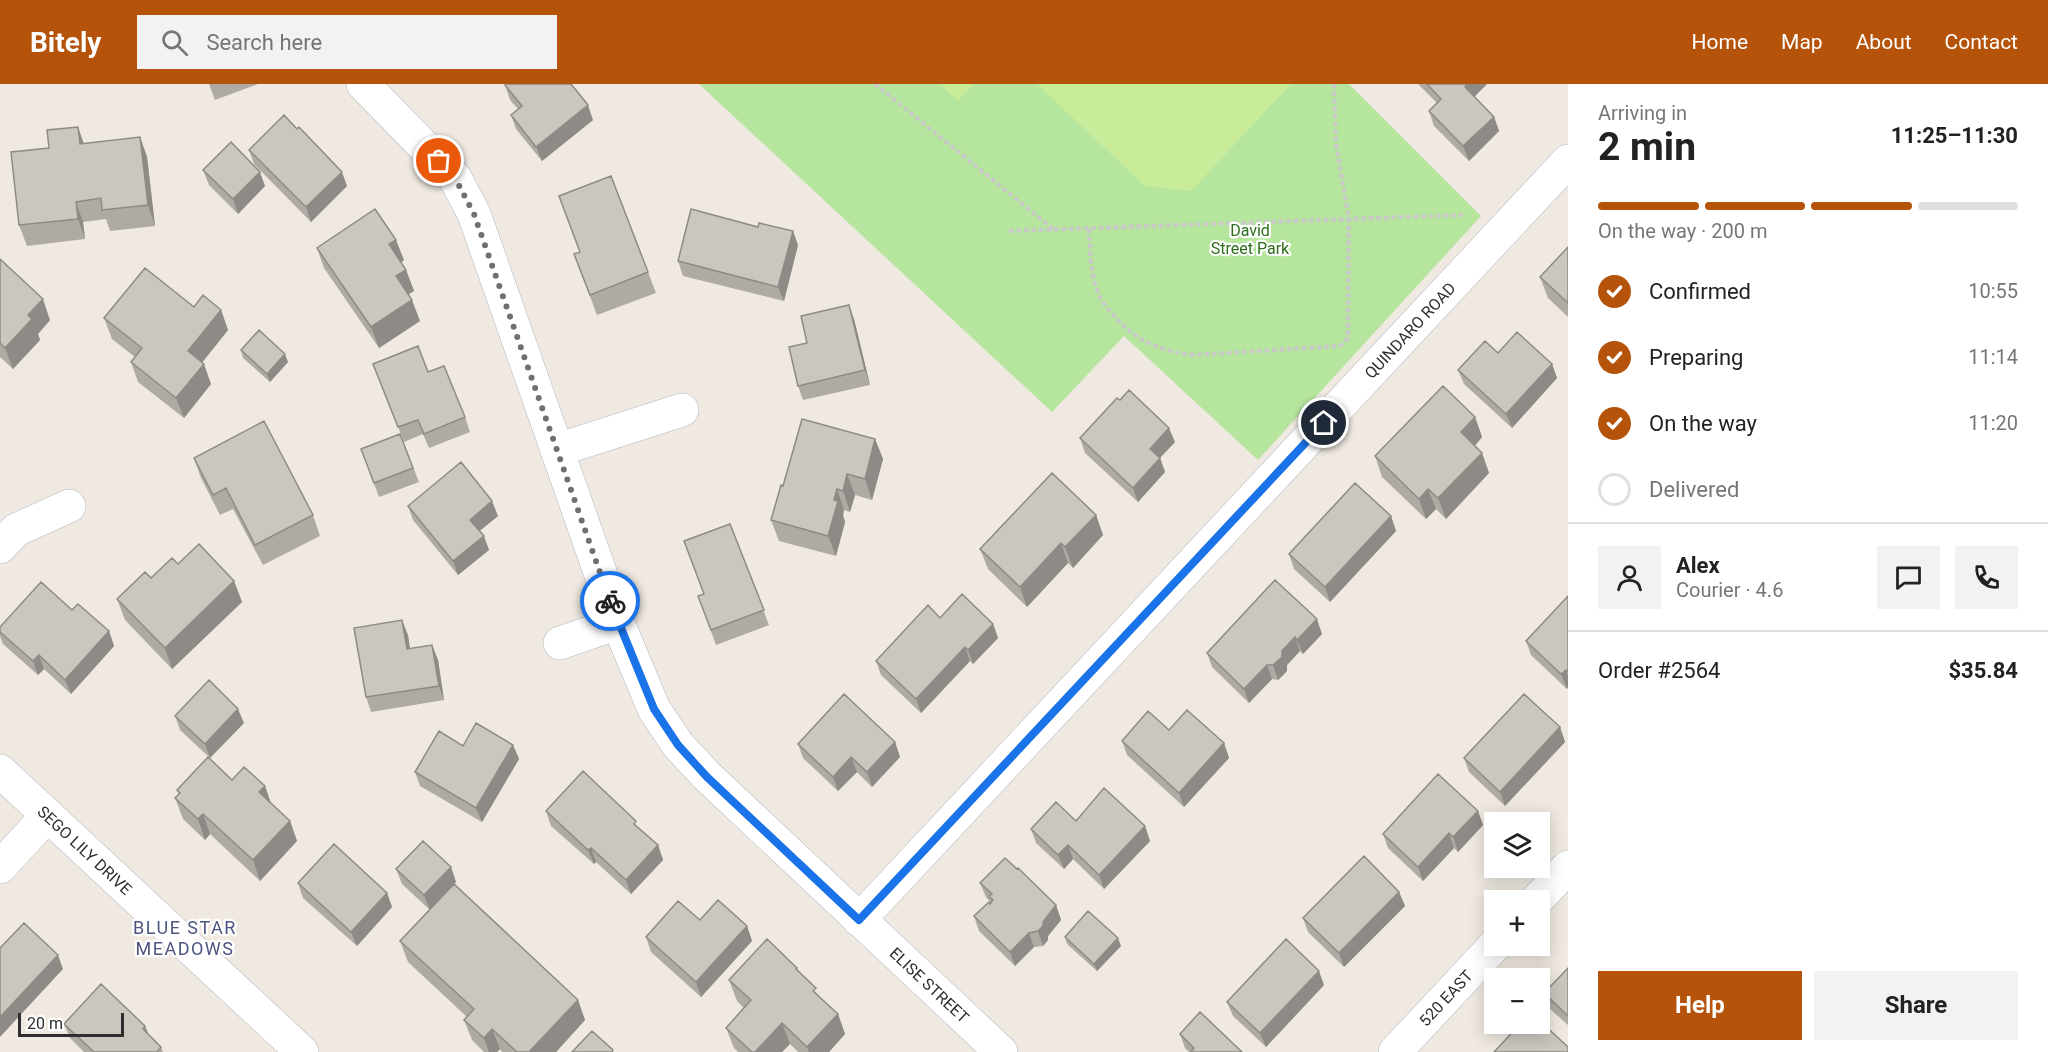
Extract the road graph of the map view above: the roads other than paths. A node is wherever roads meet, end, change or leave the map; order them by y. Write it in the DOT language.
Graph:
graph roads {
  1 [pos="363,84"];
  2 [pos="1568,161"];
  3 [pos="682,410"];
  4 [pos="557,450"];
  5 [pos="69,506"];
  6 [pos="0,547"];
  7 [pos="618,623"];
  8 [pos="560,643"];
  9 [pos="0,771"];
  10 [pos="48,815"];
  11 [pos="0,867"];
  12 [pos="1568,867"];
  13 [pos="1546,890"];
  14 [pos="859,920"];
  15 [pos="1485,956"];
  16 [pos="302,1052"];
  17 [pos="1001,1052"];
  18 [pos="1395,1052"];
  1 -- 4 [label="street, ELISE STREET"];
  2 -- 14 [label="street, QUINDARO ROAD"];
  3 -- 4 [label="street"];
  4 -- 7 [label="street, ELISE STREET"];
  5 -- 6 [label="street"];
  7 -- 8 [label="street"];
  7 -- 14 [label="street, ELISE STREET"];
  9 -- 10 [label="street, SEGO LILY DRIVE"];
  10 -- 11 [label="street"];
  10 -- 16 [label="street, SEGO LILY DRIVE"];
  12 -- 13 [label="street"];
  14 -- 17 [label="street, ELISE STREET"];
  15 -- 18 [label="street, 520 EAST"];
}
